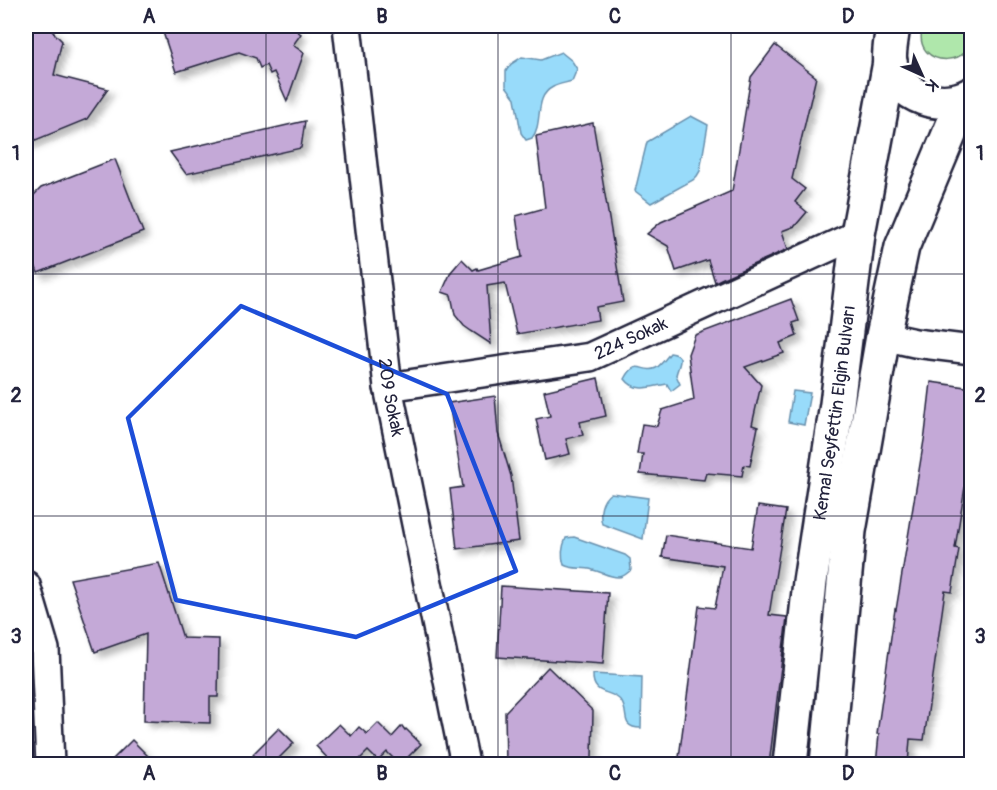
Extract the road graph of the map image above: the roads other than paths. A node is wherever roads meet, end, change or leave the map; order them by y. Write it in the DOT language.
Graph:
graph roads {
  1 [pos="347,26"];
  2 [pos="893,26"];
  3 [pos="890,62"];
  4 [pos="968,97"];
  5 [pos="858,234"];
  6 [pos="883,336"];
  7 [pos="972,350"];
  8 [pos="388,387"];
  9 [pos="26,585"];
  10 [pos="50,765"];
  11 [pos="465,765"];
  12 [pos="790,765"];
  13 [pos="827,765"];
  1 -- 8 [label="street, 209 Sokak"];
  2 -- 3 [label="main road, Kemal Seyfettin Elgin Bulvarı"];
  3 -- 4 [label="main road"];
  3 -- 5 [label="main road, Kemal Seyfettin Elgin Bulvarı"];
  4 -- 6 [label="main road, Kemal Seyfettin Elgin Bulvarı"];
  5 -- 8 [label="street, 224 Sokak"];
  5 -- 12 [label="main road, Kemal Seyfettin Elgin Bulvarı"];
  6 -- 7 [label="street"];
  6 -- 13 [label="main road, Kemal Seyfettin Elgin Bulvarı"];
  8 -- 11 [label="street, 209 Sokak"];
  9 -- 10 [label="street"];
}
